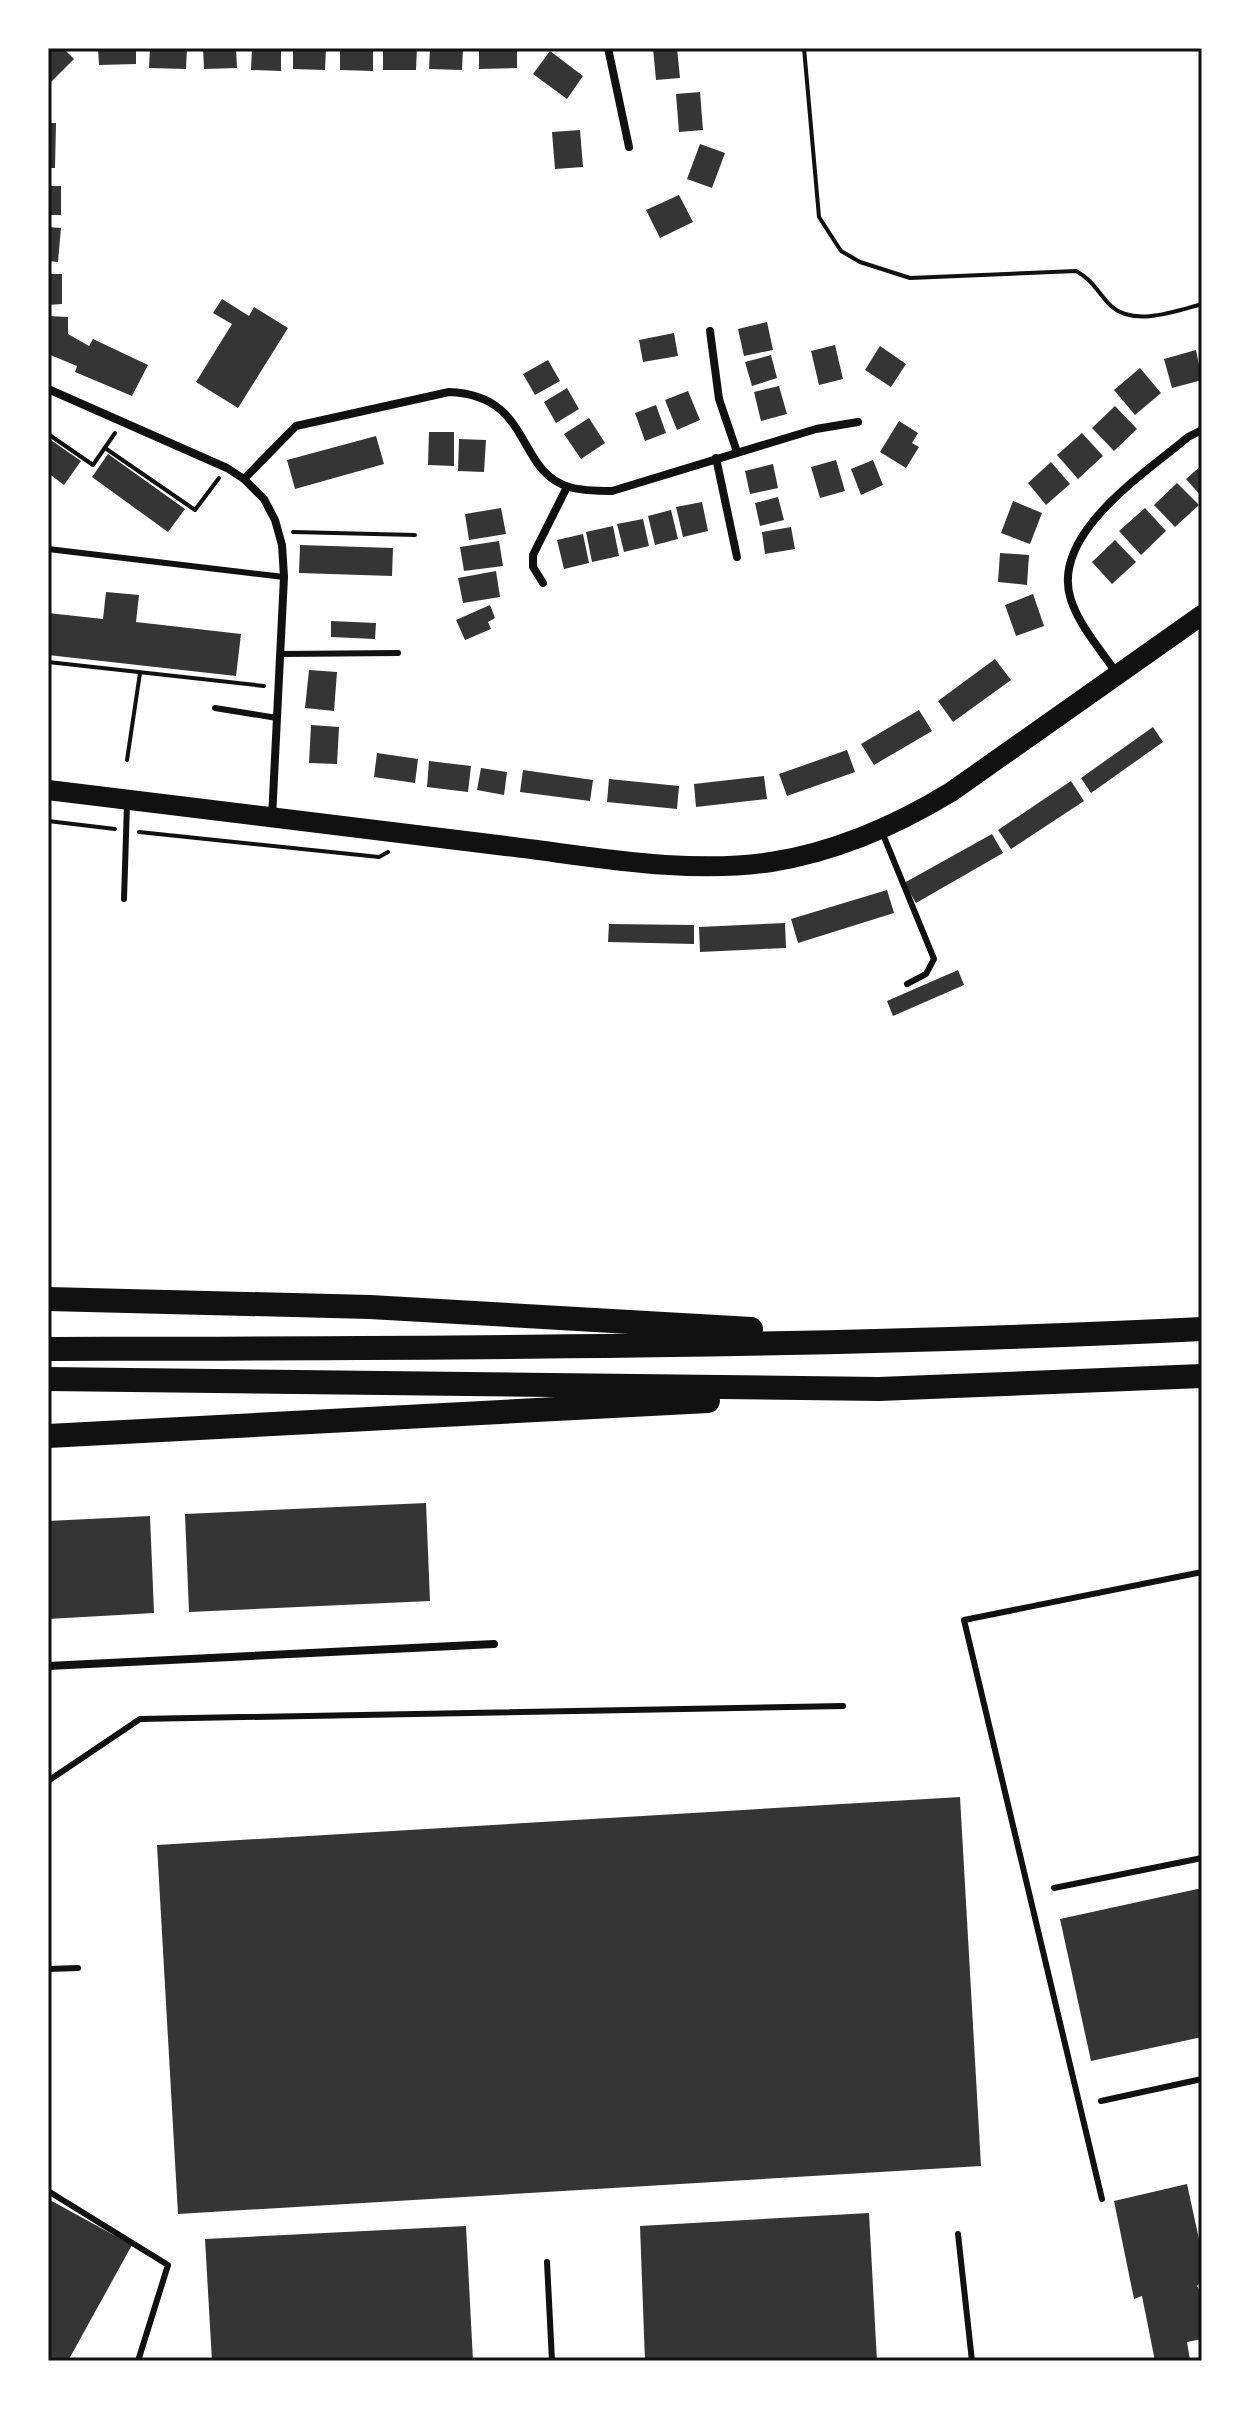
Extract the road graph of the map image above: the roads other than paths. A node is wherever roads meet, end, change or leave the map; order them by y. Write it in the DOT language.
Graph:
graph roads {
  1 [pos="608,48"];
  2 [pos="629,147"];
  3 [pos="710,331"];
  4 [pos="48,389"];
  5 [pos="858,422"];
  6 [pos="1202,430"];
  7 [pos="737,452"];
  8 [pos="716,458"];
  9 [pos="244,479"];
  10 [pos="567,487"];
  11 [pos="48,549"];
  12 [pos="737,557"];
  13 [pos="284,577"];
  14 [pos="543,583"];
  15 [pos="1202,615"];
  16 [pos="398,653"];
  17 [pos="281,654"];
  18 [pos="1117,674"];
  19 [pos="215,708"];
  20 [pos="277,718"];
  21 [pos="48,790"];
  22 [pos="127,800"];
  23 [pos="272,819"];
  24 [pos="882,830"];
  25 [pos="124,899"];
  26 [pos="907,984"];
  27 [pos="48,1299"];
  28 [pos="1202,1329"];
  29 [pos="929,1339"];
  30 [pos="48,1349"];
  31 [pos="1202,1376"];
  32 [pos="48,1379"];
  33 [pos="834,1388"];
  34 [pos="48,1436"];
  35 [pos="1202,1572"];
  36 [pos="494,1644"];
  37 [pos="48,1666"];
  38 [pos="843,1706"];
  39 [pos="48,1781"];
  40 [pos="1202,1858"];
  41 [pos="1054,1888"];
  42 [pos="78,1968"];
  43 [pos="48,1969"];
  44 [pos="1202,2079"];
  45 [pos="1101,2101"];
  46 [pos="48,2191"];
  47 [pos="1102,2199"];
  48 [pos="958,2234"];
  49 [pos="547,2262"];
  50 [pos="138,2361"];
  51 [pos="552,2361"];
  52 [pos="972,2361"];
  1 -- 2 [label="street"];
  3 -- 7 [label="street"];
  4 -- 9 [label="street"];
  5 -- 7 [label="street"];
  6 -- 18 [label="street"];
  7 -- 8 [label="street"];
  8 -- 10 [label="street"];
  8 -- 12 [label="street"];
  9 -- 10 [label="street"];
  9 -- 13 [label="street"];
  10 -- 14 [label="street"];
  11 -- 13 [label="lane"];
  13 -- 17 [label="street"];
  15 -- 18 [label="main road"];
  16 -- 17 [label="lane"];
  17 -- 20 [label="street"];
  18 -- 24 [label="main road"];
  19 -- 20 [label="lane"];
  20 -- 23 [label="street"];
  21 -- 22 [label="main road"];
  22 -- 23 [label="main road"];
  22 -- 25 [label="lane"];
  23 -- 24 [label="main road"];
  24 -- 26 [label="lane"];
  27 -- 29 [label="highway"];
  28 -- 29 [label="highway"];
  29 -- 30 [label="highway"];
  31 -- 33 [label="highway"];
  32 -- 33 [label="highway"];
  33 -- 34 [label="highway"];
  35 -- 47 [label="lane"];
  36 -- 37 [label="street"];
  38 -- 39 [label="lane"];
  40 -- 41 [label="lane"];
  42 -- 43 [label="lane"];
  44 -- 45 [label="lane"];
  46 -- 50 [label="lane"];
  48 -- 52 [label="lane"];
  49 -- 51 [label="lane"];
}
